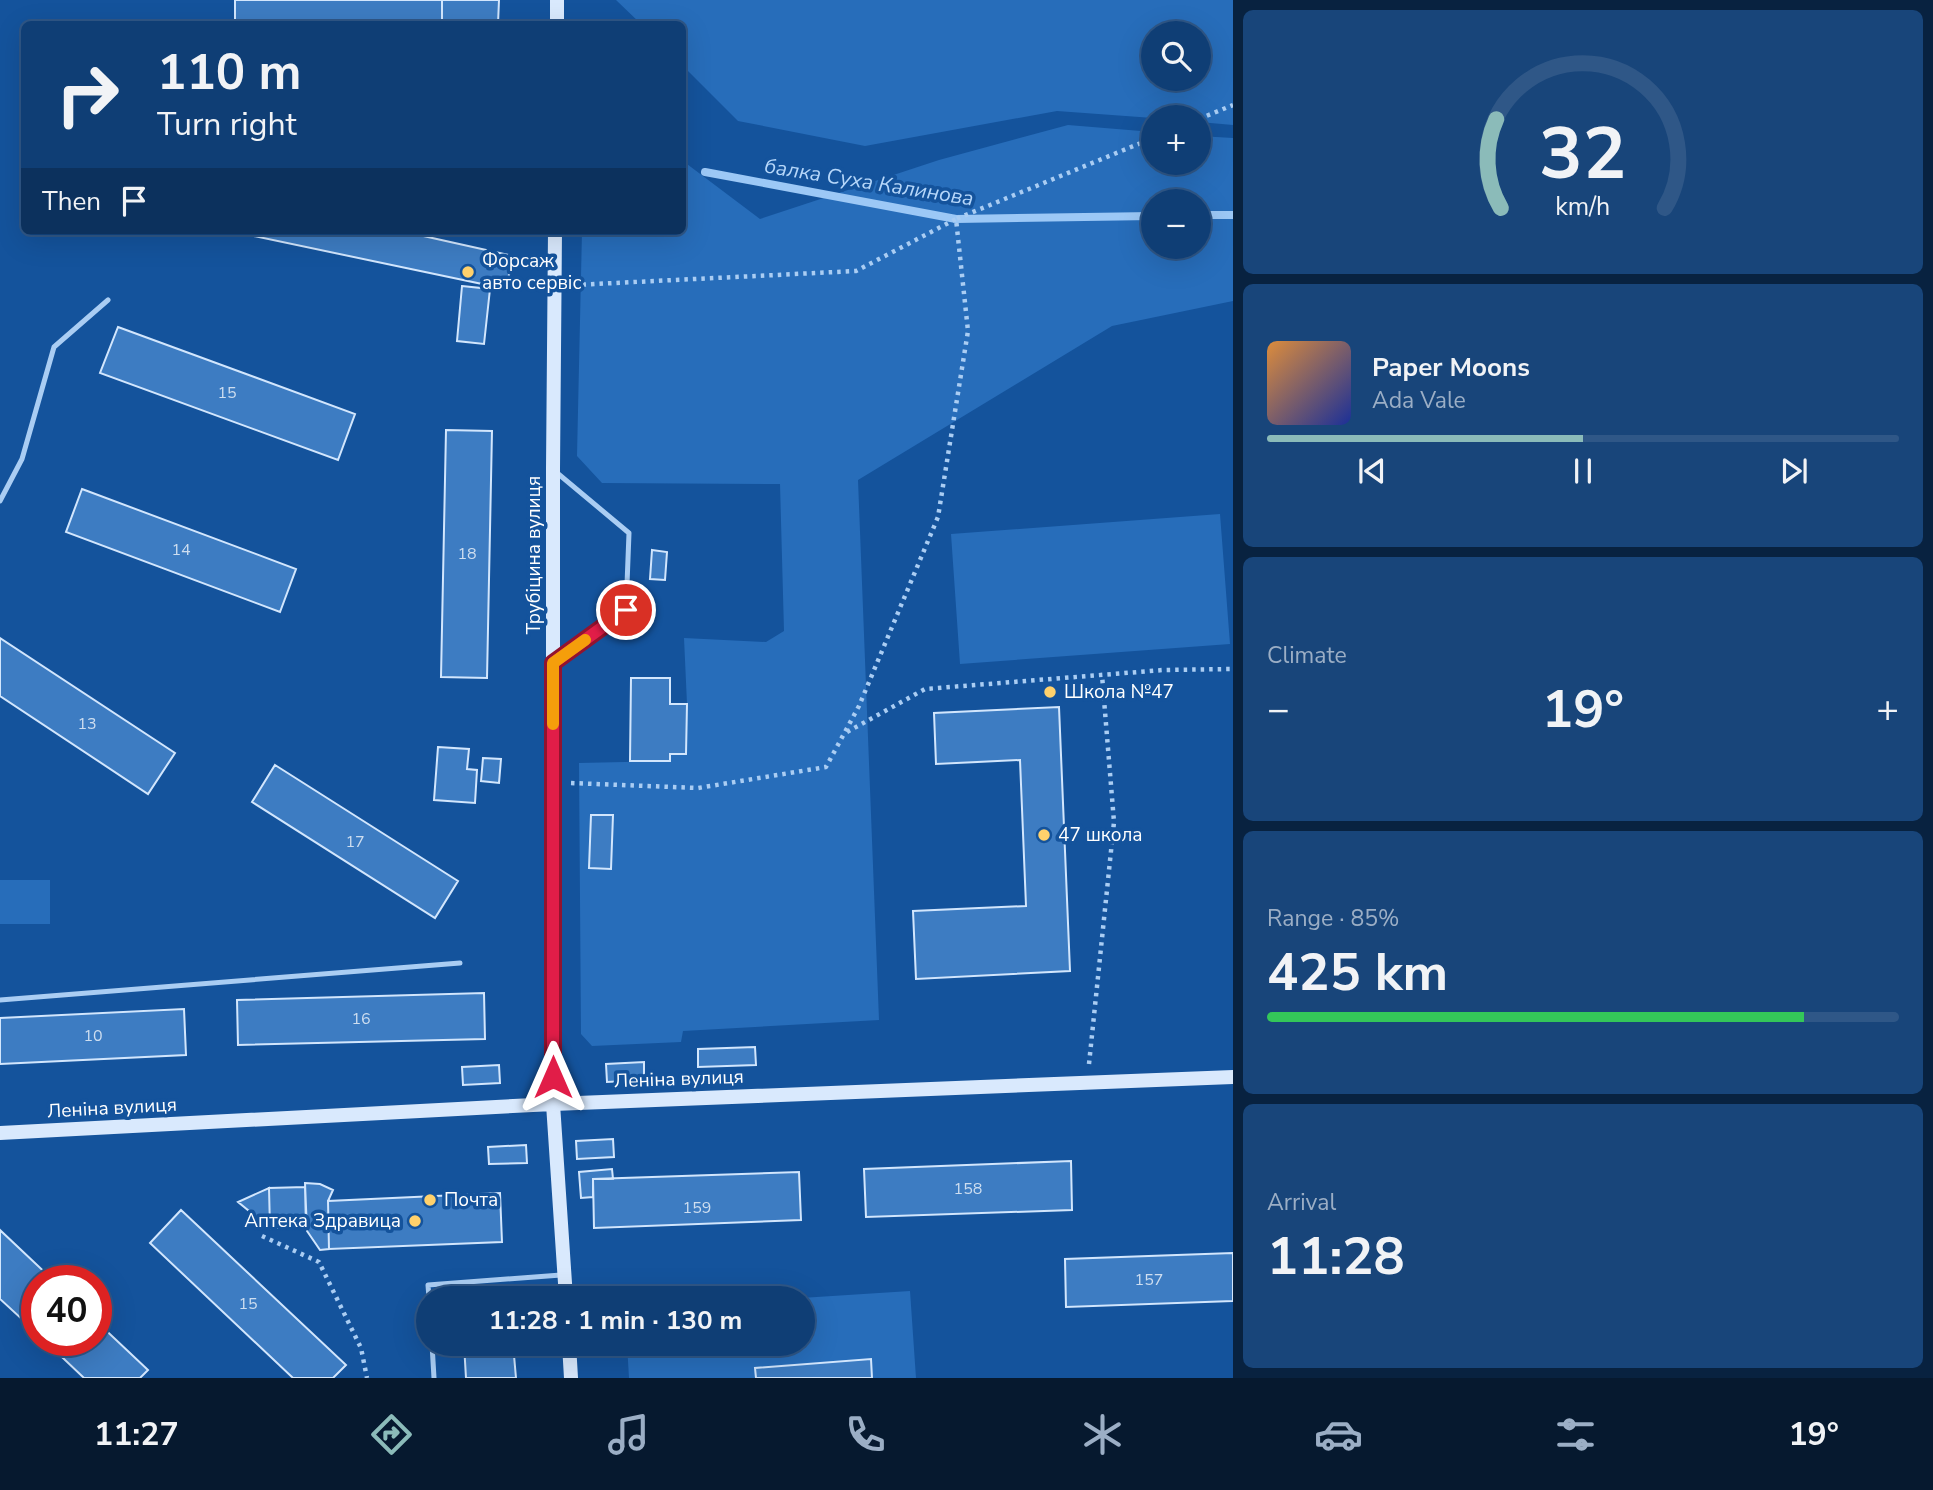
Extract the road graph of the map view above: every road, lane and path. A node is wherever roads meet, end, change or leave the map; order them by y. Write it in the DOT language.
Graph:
graph roads {
  1 [pos="557,0"];
  2 [pos="557,21"];
  3 [pos="1233,105"];
  4 [pos="1211,114"];
  5 [pos="1141,143"];
  6 [pos="956,219"];
  7 [pos="555,235"];
  8 [pos="555,286"];
  9 [pos="108,300"];
  10 [pos="553,469"];
  11 [pos="0,501"];
  12 [pos="553,663"];
  13 [pos="1233,669"];
  14 [pos="1102,675"];
  15 [pos="845,733"];
  16 [pos="553,782"];
  17 [pos="460,963"];
  18 [pos="0,1000"];
  19 [pos="1233,1077"];
  20 [pos="1087,1083"];
  21 [pos="553,1104"];
  22 [pos="0,1133"];
  23 [pos="262,1236"];
  24 [pos="565,1275"];
  25 [pos="428,1286"];
  26 [pos="565,1286"];
  27 [pos="433,1356"];
  28 [pos="570,1356"];
  29 [pos="367,1378"];
  30 [pos="434,1378"];
  31 [pos="571,1378"];
  1 -- 2 [label="main road"];
  3 -- 4 [label="path"];
  5 -- 6 [label="path"];
  6 -- 8 [label="path"];
  6 -- 15 [label="path"];
  7 -- 8 [label="main road, Трубіцина вулиця"];
  8 -- 10 [label="main road, Трубіцина вулиця"];
  9 -- 11 [label="lane"];
  10 -- 12 [label="main road, Трубіцина вулиця"];
  10 -- 12 [label="lane"];
  12 -- 16 [label="main road, Трубіцина вулиця"];
  13 -- 14 [label="path"];
  14 -- 15 [label="path"];
  14 -- 20 [label="path"];
  15 -- 16 [label="path"];
  16 -- 21 [label="main road, Трубіцина вулиця"];
  17 -- 18 [label="lane"];
  19 -- 20 [label="main road, Леніна вулиця"];
  20 -- 21 [label="main road, Леніна вулиця"];
  21 -- 22 [label="main road, Леніна вулиця"];
  21 -- 24 [label="main road, Трубіцина вулиця"];
  23 -- 29 [label="path"];
  24 -- 25 [label="lane"];
  24 -- 26 [label="main road, Трубіцина вулиця"];
  27 -- 30 [label="lane"];
  28 -- 31 [label="main road"];
}
